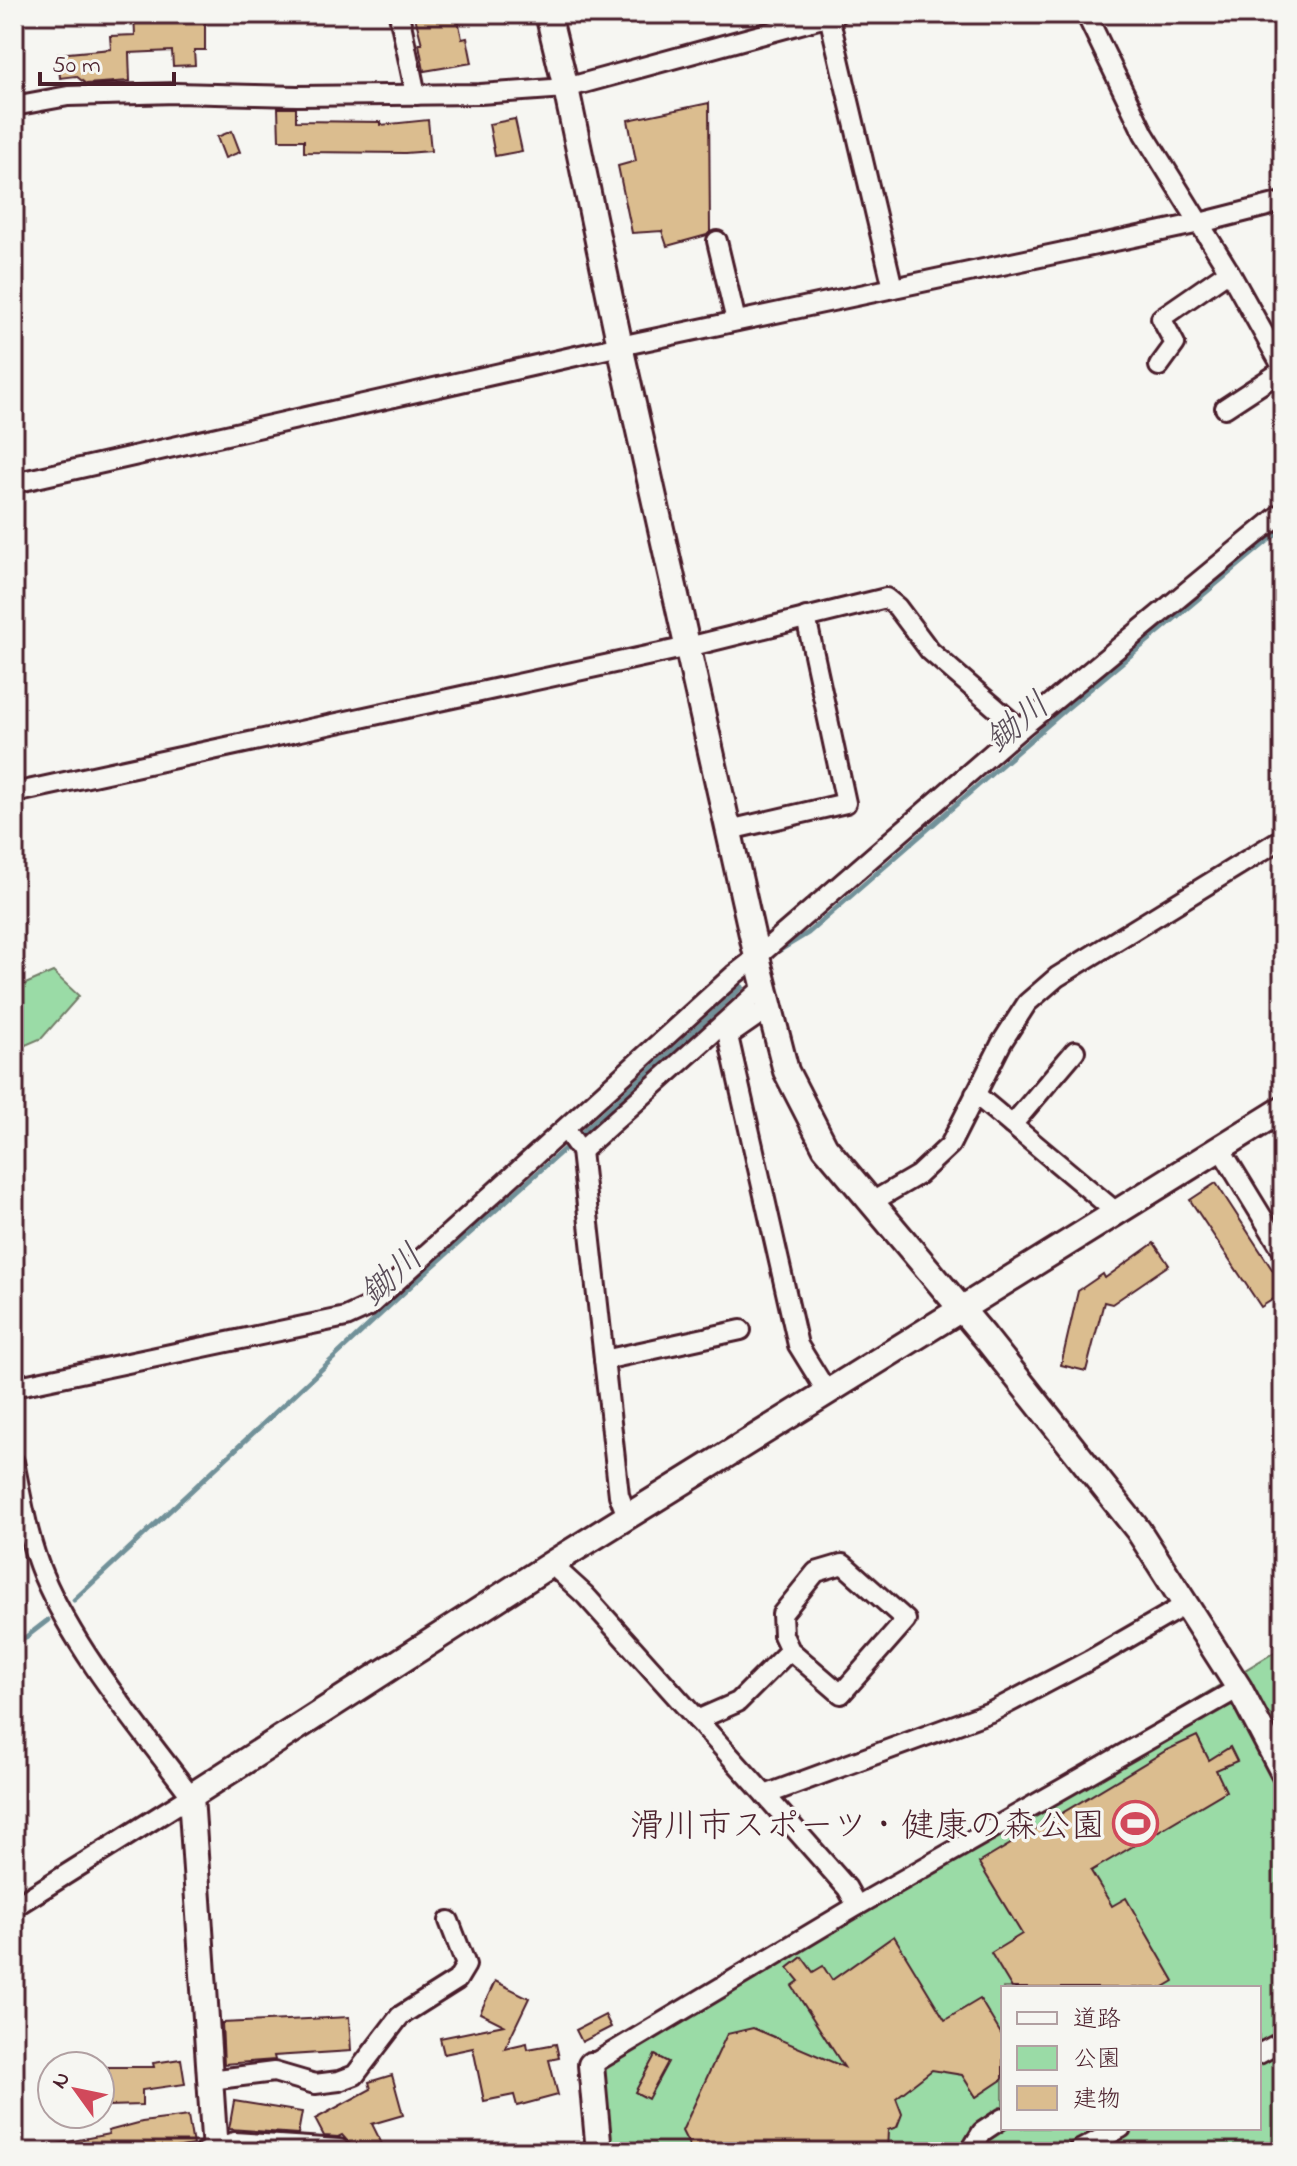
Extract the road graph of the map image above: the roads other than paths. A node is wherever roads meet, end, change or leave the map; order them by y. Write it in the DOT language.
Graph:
graph roads {
  1 [pos="399,14"];
  2 [pos="548,14"];
  3 [pos="1086,14"];
  4 [pos="833,15"];
  5 [pos="566,88"];
  6 [pos="416,95"];
  7 [pos="14,106"];
  8 [pos="1283,202"];
  9 [pos="1200,223"];
  10 [pos="717,241"];
  11 [pos="1229,271"];
  12 [pos="893,288"];
  13 [pos="736,321"];
  14 [pos="620,346"];
  15 [pos="1159,366"];
  16 [pos="1283,369"];
  17 [pos="1225,408"];
  18 [pos="14,483"];
  19 [pos="1283,512"];
  20 [pos="806,617"];
  21 [pos="688,647"];
  22 [pos="1020,729"];
  23 [pos="14,793"];
  24 [pos="729,830"];
  25 [pos="1283,838"];
  26 [pos="757,957"];
  27 [pos="767,996"];
  28 [pos="1075,1051"];
  29 [pos="975,1094"];
  30 [pos="1283,1109"];
  31 [pos="1012,1125"];
  32 [pos="573,1140"];
  33 [pos="1220,1148"];
  34 [pos="870,1203"];
  35 [pos="1116,1212"];
  36 [pos="1283,1251"];
  37 [pos="961,1309"];
  38 [pos="741,1330"];
  39 [pos="604,1360"];
  40 [pos="14,1387"];
  41 [pos="827,1392"];
  42 [pos="14,1462"];
  43 [pos="627,1516"];
  44 [pos="551,1564"];
  45 [pos="1185,1605"];
  46 [pos="790,1650"];
  47 [pos="1239,1688"];
  48 [pos="697,1720"];
  49 [pos="1283,1772"];
  50 [pos="765,1795"];
  51 [pos="191,1796"];
  52 [pos="857,1906"];
  53 [pos="14,1907"];
  54 [pos="449,1921"];
  55 [pos="1283,2041"];
  56 [pos="1261,2053"];
  57 [pos="591,2065"];
  58 [pos="210,2080"];
  59 [pos="1001,2119"];
  60 [pos="1117,2130"];
  61 [pos="211,2151"];
  62 [pos="340,2152"];
  63 [pos="599,2152"];
  64 [pos="970,2152"];
  65 [pos="1076,2152"];
  1 -- 6 [label="street"];
  2 -- 5 [label="street"];
  3 -- 9 [label="street"];
  4 -- 5 [label="street"];
  4 -- 12 [label="street"];
  5 -- 6 [label="street"];
  5 -- 14 [label="street"];
  6 -- 7 [label="street"];
  8 -- 9 [label="street"];
  9 -- 11 [label="street"];
  9 -- 12 [label="street"];
  10 -- 13 [label="street"];
  11 -- 15 [label="street"];
  11 -- 16 [label="street"];
  12 -- 13 [label="street"];
  13 -- 14 [label="street"];
  14 -- 18 [label="street"];
  14 -- 21 [label="street"];
  16 -- 17 [label="street"];
  19 -- 22 [label="street"];
  20 -- 21 [label="street"];
  20 -- 22 [label="street"];
  20 -- 24 [label="street"];
  21 -- 23 [label="street"];
  21 -- 24 [label="street"];
  22 -- 26 [label="street"];
  24 -- 26 [label="street"];
  25 -- 29 [label="street"];
  26 -- 27 [label="street"];
  26 -- 32 [label="street"];
  27 -- 32 [label="street"];
  27 -- 34 [label="street"];
  27 -- 41 [label="street"];
  28 -- 31 [label="street"];
  29 -- 31 [label="street"];
  29 -- 34 [label="street"];
  30 -- 33 [label="street"];
  31 -- 35 [label="street"];
  32 -- 39 [label="street"];
  32 -- 40 [label="street"];
  33 -- 35 [label="street"];
  33 -- 36 [label="street"];
  34 -- 37 [label="street"];
  35 -- 37 [label="street"];
  37 -- 41 [label="street"];
  37 -- 45 [label="street"];
  38 -- 39 [label="street"];
  39 -- 43 [label="street"];
  41 -- 43 [label="street"];
  42 -- 51 [label="street"];
  43 -- 44 [label="street"];
  44 -- 48 [label="street"];
  44 -- 51 [label="street"];
  45 -- 47 [label="street"];
  45 -- 50 [label="street"];
  46 -- 46 [label="street"];
  46 -- 48 [label="street"];
  47 -- 49 [label="street"];
  47 -- 52 [label="street"];
  48 -- 50 [label="street"];
  50 -- 52 [label="street"];
  51 -- 53 [label="street"];
  51 -- 58 [label="street"];
  52 -- 57 [label="street"];
  54 -- 58 [label="street"];
  55 -- 56 [label="street"];
  57 -- 63 [label="street"];
  58 -- 61 [label="street"];
  59 -- 64 [label="street"];
  60 -- 65 [label="street"];
  61 -- 62 [label="street"];
}
